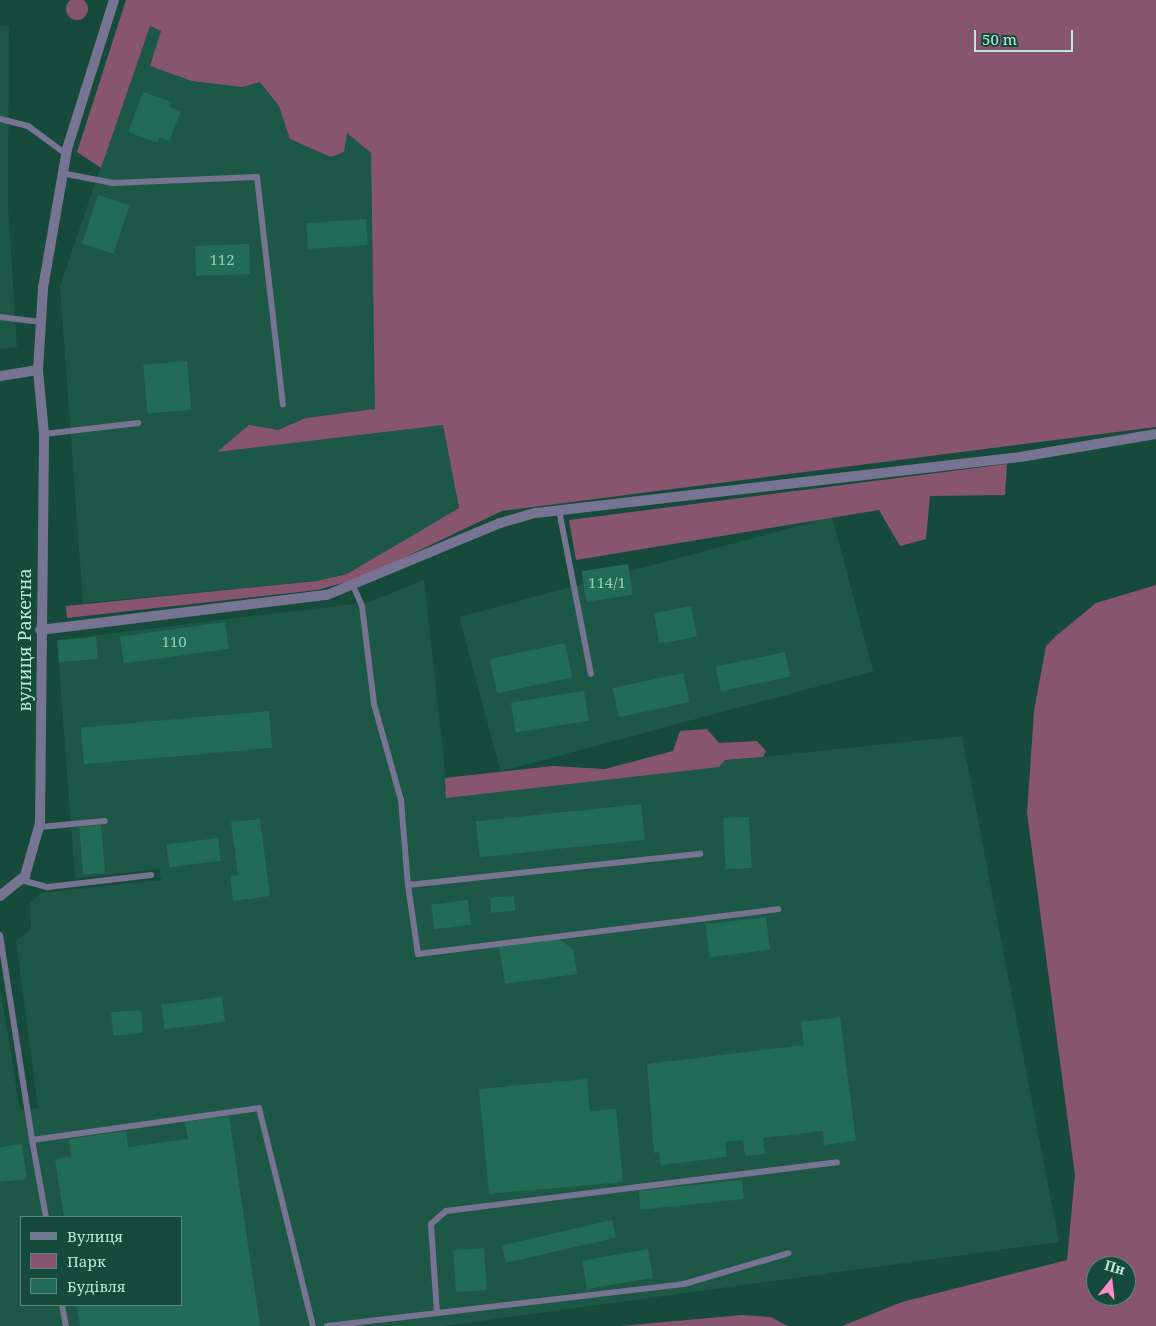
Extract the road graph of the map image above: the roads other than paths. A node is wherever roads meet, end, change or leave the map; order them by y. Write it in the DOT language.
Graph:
graph roads {
  1 [pos="114,0"];
  2 [pos="0,119"];
  3 [pos="66,154"];
  4 [pos="61,173"];
  5 [pos="0,317"];
  6 [pos="41,322"];
  7 [pos="38,370"];
  8 [pos="0,376"];
  9 [pos="283,405"];
  10 [pos="138,424"];
  11 [pos="44,434"];
  12 [pos="1156,434"];
  13 [pos="559,510"];
  14 [pos="354,588"];
  15 [pos="40,630"];
  16 [pos="591,674"];
  17 [pos="105,821"];
  18 [pos="40,827"];
  19 [pos="700,854"];
  20 [pos="151,875"];
  21 [pos="21,880"];
  22 [pos="408,885"];
  23 [pos="0,896"];
  24 [pos="778,910"];
  25 [pos="0,935"];
  26 [pos="32,1140"];
  27 [pos="837,1162"];
  28 [pos="46,1216"];
  29 [pos="789,1253"];
  30 [pos="62,1306"];
  31 [pos="437,1313"];
  32 [pos="66,1326"];
  33 [pos="313,1326"];
  34 [pos="327,1326"];
  1 -- 3 [label="street, вулиця Ракетна"];
  2 -- 3 [label="lane"];
  3 -- 4 [label="street, вулиця Ракетна"];
  4 -- 6 [label="street, вулиця Ракетна"];
  4 -- 9 [label="lane"];
  5 -- 6 [label="lane"];
  6 -- 7 [label="street, вулиця Ракетна"];
  7 -- 8 [label="street"];
  7 -- 11 [label="street, вулиця Ракетна"];
  10 -- 11 [label="lane"];
  11 -- 15 [label="street, вулиця Ракетна"];
  12 -- 13 [label="street"];
  13 -- 14 [label="street"];
  13 -- 16 [label="lane"];
  14 -- 15 [label="street"];
  14 -- 22 [label="lane"];
  15 -- 18 [label="street, вулиця Ракетна"];
  17 -- 18 [label="lane"];
  18 -- 21 [label="street, вулиця Ракетна"];
  19 -- 22 [label="lane"];
  20 -- 21 [label="lane"];
  21 -- 23 [label="street, вулиця Ракетна"];
  22 -- 24 [label="lane"];
  25 -- 26 [label="lane"];
  26 -- 28 [label="lane"];
  26 -- 33 [label="lane"];
  27 -- 31 [label="lane"];
  29 -- 31 [label="lane"];
  30 -- 32 [label="lane"];
  31 -- 34 [label="lane"];
}
